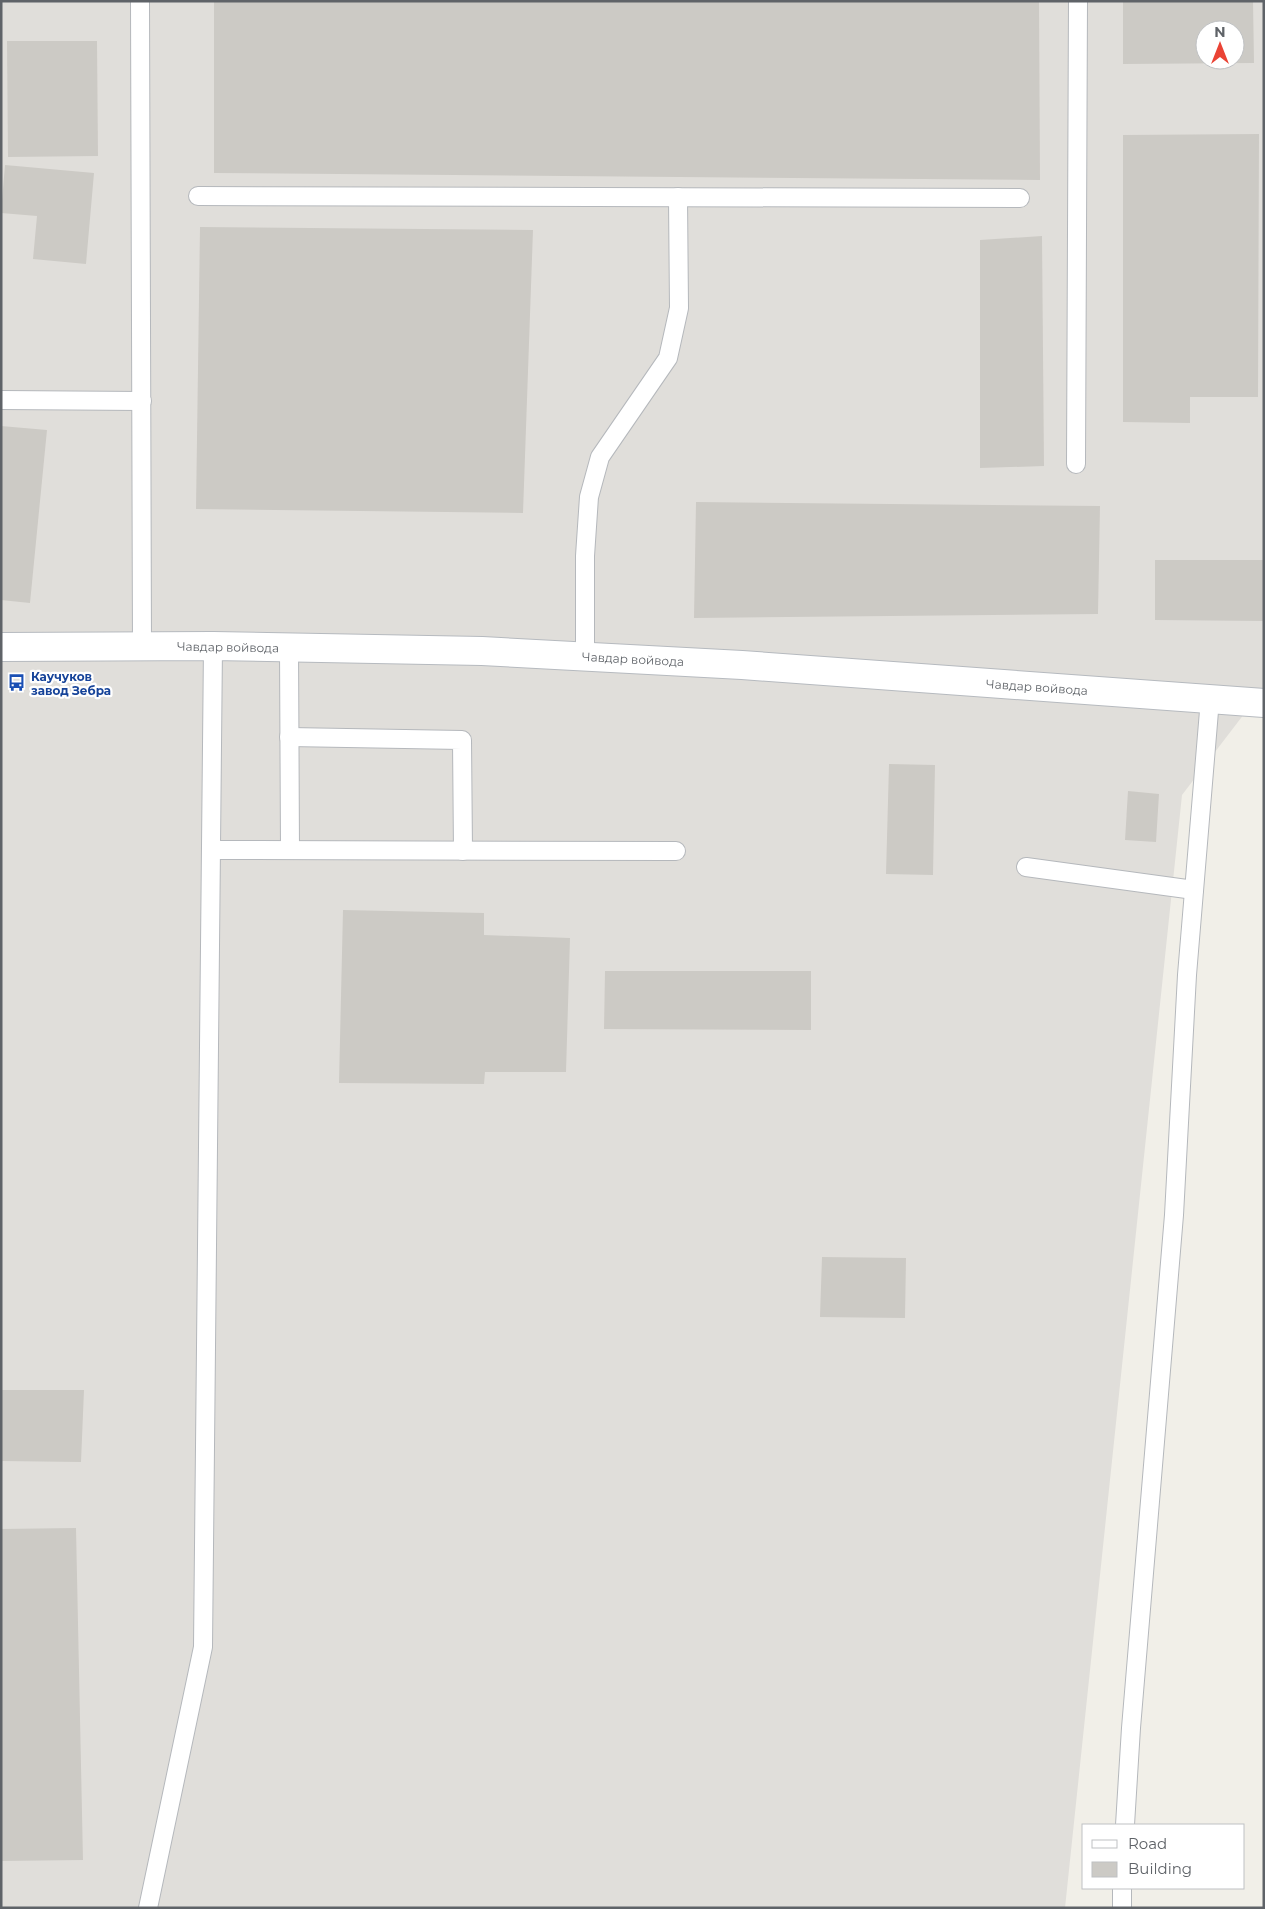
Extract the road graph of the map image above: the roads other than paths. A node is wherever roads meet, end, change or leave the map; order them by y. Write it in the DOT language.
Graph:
graph roads {
  1 [pos="140,1"];
  2 [pos="1078,1"];
  3 [pos="198,196"];
  4 [pos="678,197"];
  5 [pos="1020,198"];
  6 [pos="1,400"];
  7 [pos="142,401"];
  8 [pos="1076,464"];
  9 [pos="142,646"];
  10 [pos="213,646"];
  11 [pos="1,647"];
  12 [pos="289,648"];
  13 [pos="585,657"];
  14 [pos="1210,699"];
  15 [pos="1264,703"];
  16 [pos="290,737"];
  17 [pos="211,850"];
  18 [pos="290,850"];
  19 [pos="463,851"];
  20 [pos="676,852"];
  21 [pos="1026,867"];
  22 [pos="1194,890"];
  23 [pos="1125,1824"];
  24 [pos="1122,1889"];
  25 [pos="148,1908"];
  26 [pos="1122,1908"];
  1 -- 7 [label="lane"];
  2 -- 8 [label="lane"];
  3 -- 4 [label="lane"];
  4 -- 5 [label="lane"];
  4 -- 13 [label="lane"];
  6 -- 7 [label="lane"];
  7 -- 9 [label="lane"];
  9 -- 10 [label="street, Чавдар войвода"];
  9 -- 11 [label="street, Чавдар войвода"];
  10 -- 12 [label="street, Чавдар войвода"];
  10 -- 17 [label="lane"];
  12 -- 13 [label="street, Чавдар войвода"];
  12 -- 16 [label="lane"];
  13 -- 14 [label="street, Чавдар войвода"];
  14 -- 15 [label="street, Чавдар войвода"];
  14 -- 22 [label="lane"];
  16 -- 18 [label="lane"];
  16 -- 19 [label="lane"];
  17 -- 18 [label="lane"];
  17 -- 25 [label="lane"];
  18 -- 19 [label="lane"];
  19 -- 20 [label="lane"];
  21 -- 22 [label="lane"];
  22 -- 23 [label="lane"];
  24 -- 26 [label="lane"];
}
